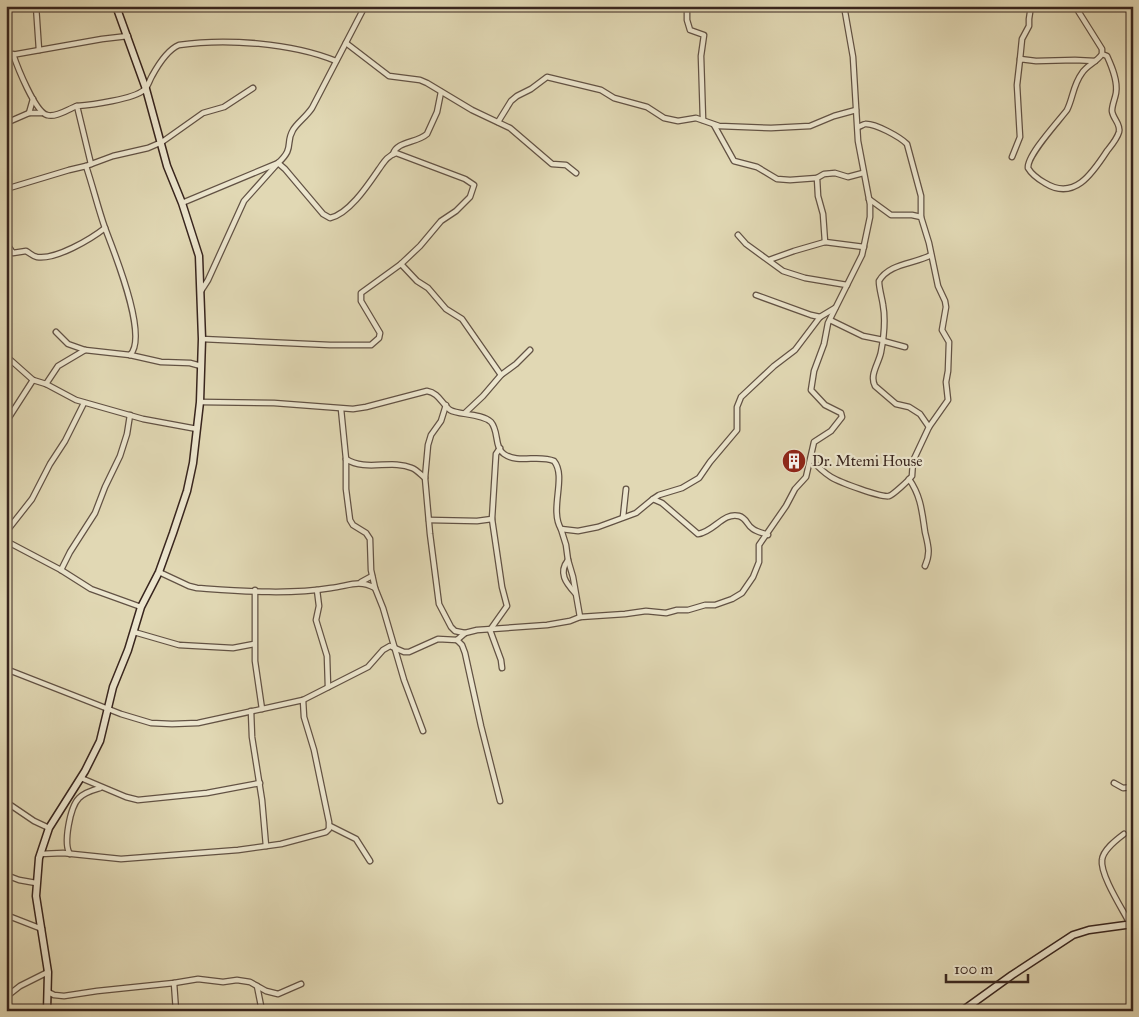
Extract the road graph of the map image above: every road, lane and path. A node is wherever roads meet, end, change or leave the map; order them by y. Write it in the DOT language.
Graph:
graph roads {
  1 [pos="36,6"];
  2 [pos="116,6"];
  3 [pos="365,6"];
  4 [pos="687,6"];
  5 [pos="844,6"];
  6 [pos="1031,6"];
  7 [pos="1076,6"];
  8 [pos="128,36"];
  9 [pos="346,43"];
  10 [pos="39,50"];
  11 [pos="13,54"];
  12 [pos="1102,54"];
  13 [pos="6,56"];
  14 [pos="1020,59"];
  15 [pos="336,61"];
  16 [pos="1095,61"];
  17 [pos="253,88"];
  18 [pos="146,89"];
  19 [pos="441,92"];
  20 [pos="33,99"];
  21 [pos="77,106"];
  22 [pos="856,110"];
  23 [pos="29,113"];
  24 [pos="42,113"];
  25 [pos="703,120"];
  26 [pos="498,122"];
  27 [pos="6,123"];
  28 [pos="714,125"];
  29 [pos="858,127"];
  30 [pos="162,142"];
  31 [pos="393,154"];
  32 [pos="1012,158"];
  33 [pos="278,163"];
  34 [pos="88,165"];
  35 [pos="576,173"];
  36 [pos="863,173"];
  37 [pos="816,178"];
  38 [pos="6,189"];
  39 [pos="868,198"];
  40 [pos="182,203"];
  41 [pos="921,217"];
  42 [pos="105,228"];
  43 [pos="738,235"];
  44 [pos="825,242"];
  45 [pos="6,243"];
  46 [pos="864,247"];
  47 [pos="931,255"];
  48 [pos="770,260"];
  49 [pos="401,264"];
  50 [pos="847,285"];
  51 [pos="201,291"];
  52 [pos="756,295"];
  53 [pos="835,308"];
  54 [pos="820,317"];
  55 [pos="830,320"];
  56 [pos="56,332"];
  57 [pos="202,339"];
  58 [pos="883,340"];
  59 [pos="905,346"];
  60 [pos="85,350"];
  61 [pos="530,350"];
  62 [pos="130,355"];
  63 [pos="6,356"];
  64 [pos="201,366"];
  65 [pos="501,375"];
  66 [pos="33,380"];
  67 [pos="46,384"];
  68 [pos="200,402"];
  69 [pos="84,403"];
  70 [pos="446,405"];
  71 [pos="341,408"];
  72 [pos="465,413"];
  73 [pos="130,415"];
  74 [pos="6,422"];
  75 [pos="929,427"];
  76 [pos="197,429"];
  77 [pos="500,448"];
  78 [pos="346,459"];
  79 [pos="811,459"];
  80 [pos="425,478"];
  81 [pos="910,479"];
  82 [pos="626,489"];
  83 [pos="653,499"];
  84 [pos="623,518"];
  85 [pos="492,519"];
  86 [pos="429,520"];
  87 [pos="561,529"];
  88 [pos="6,532"];
  89 [pos="768,535"];
  90 [pos="6,540"];
  91 [pos="568,560"];
  92 [pos="925,566"];
  93 [pos="61,570"];
  94 [pos="158,572"];
  95 [pos="372,576"];
  96 [pos="361,582"];
  97 [pos="375,588"];
  98 [pos="255,590"];
  99 [pos="317,590"];
  100 [pos="576,594"];
  101 [pos="141,607"];
  102 [pos="580,617"];
  103 [pos="490,630"];
  104 [pos="134,632"];
  105 [pos="465,633"];
  106 [pos="457,640"];
  107 [pos="254,644"];
  108 [pos="394,648"];
  109 [pos="502,668"];
  110 [pos="6,669"];
  111 [pos="328,687"];
  112 [pos="303,700"];
  113 [pos="107,708"];
  114 [pos="262,709"];
  115 [pos="251,711"];
  116 [pos="423,730"];
  117 [pos="81,778"];
  118 [pos="260,782"];
  119 [pos="1114,783"];
  120 [pos="1133,787"];
  121 [pos="102,788"];
  122 [pos="500,801"];
  123 [pos="6,802"];
  124 [pos="330,826"];
  125 [pos="49,828"];
  126 [pos="1124,834"];
  127 [pos="266,846"];
  128 [pos="40,854"];
  129 [pos="70,854"];
  130 [pos="370,861"];
  131 [pos="6,875"];
  132 [pos="36,883"];
  133 [pos="6,915"];
  134 [pos="1131,924"];
  135 [pos="42,929"];
  136 [pos="48,972"];
  137 [pos="174,983"];
  138 [pos="301,984"];
  139 [pos="257,986"];
  140 [pos="48,992"];
  141 [pos="6,997"];
  142 [pos="47,1011"];
  143 [pos="176,1011"];
  144 [pos="262,1011"];
  145 [pos="962,1011"];
  1 -- 10 [label="street"];
  2 -- 8 [label="main road"];
  3 -- 9 [label="street"];
  4 -- 25 [label="street"];
  5 -- 22 [label="street"];
  6 -- 14 [label="street"];
  7 -- 12 [label="street"];
  8 -- 10 [label="street"];
  8 -- 18 [label="main road"];
  9 -- 15 [label="street"];
  9 -- 19 [label="street"];
  10 -- 11 [label="street"];
  11 -- 13 [label="street"];
  11 -- 20 [label="street"];
  12 -- 16 [label="street"];
  12 -- 16 [label="street"];
  14 -- 16 [label="street"];
  14 -- 32 [label="street"];
  15 -- 18 [label="street"];
  15 -- 33 [label="street"];
  17 -- 30 [label="street"];
  18 -- 21 [label="street"];
  18 -- 30 [label="main road"];
  19 -- 26 [label="street"];
  19 -- 31 [label="street"];
  20 -- 23 [label="street"];
  20 -- 24 [label="street"];
  21 -- 24 [label="street"];
  21 -- 34 [label="street"];
  22 -- 28 [label="street"];
  22 -- 29 [label="street"];
  23 -- 24 [label="street"];
  23 -- 27 [label="street"];
  25 -- 26 [label="street"];
  25 -- 28 [label="street"];
  26 -- 35 [label="street"];
  28 -- 37 [label="street"];
  29 -- 36 [label="street"];
  29 -- 41 [label="street"];
  30 -- 34 [label="street"];
  30 -- 40 [label="main road"];
  31 -- 33 [label="street"];
  31 -- 49 [label="street"];
  33 -- 40 [label="street"];
  33 -- 51 [label="street"];
  34 -- 38 [label="street"];
  34 -- 42 [label="street"];
  36 -- 37 [label="street"];
  36 -- 39 [label="street"];
  37 -- 44 [label="street"];
  39 -- 41 [label="street"];
  39 -- 46 [label="street"];
  40 -- 51 [label="main road"];
  41 -- 47 [label="street"];
  42 -- 45 [label="street"];
  42 -- 62 [label="street"];
  43 -- 48 [label="street"];
  44 -- 46 [label="street"];
  44 -- 48 [label="street"];
  46 -- 50 [label="street"];
  47 -- 58 [label="street"];
  47 -- 75 [label="street"];
  48 -- 50 [label="street"];
  49 -- 57 [label="street"];
  49 -- 65 [label="street"];
  50 -- 53 [label="street"];
  51 -- 57 [label="main road"];
  52 -- 54 [label="street"];
  53 -- 54 [label="street"];
  53 -- 55 [label="street"];
  54 -- 83 [label="street"];
  55 -- 58 [label="street"];
  55 -- 79 [label="street"];
  56 -- 60 [label="street"];
  57 -- 64 [label="main road"];
  58 -- 59 [label="street"];
  58 -- 75 [label="street"];
  60 -- 62 [label="street"];
  60 -- 67 [label="street"];
  61 -- 65 [label="street"];
  62 -- 64 [label="street"];
  63 -- 66 [label="street"];
  64 -- 68 [label="main road"];
  65 -- 72 [label="street"];
  66 -- 67 [label="street"];
  66 -- 74 [label="street"];
  67 -- 69 [label="street"];
  68 -- 71 [label="street"];
  68 -- 76 [label="main road"];
  69 -- 73 [label="street"];
  69 -- 88 [label="street"];
  70 -- 71 [label="street"];
  70 -- 72 [label="street"];
  70 -- 80 [label="street"];
  71 -- 78 [label="street"];
  72 -- 77 [label="street"];
  73 -- 76 [label="street"];
  73 -- 93 [label="street"];
  75 -- 81 [label="street"];
  76 -- 94 [label="main road"];
  77 -- 85 [label="street"];
  77 -- 87 [label="street"];
  78 -- 80 [label="street"];
  78 -- 95 [label="street"];
  79 -- 81 [label="street"];
  79 -- 89 [label="street"];
  80 -- 86 [label="street"];
  81 -- 92 [label="street"];
  82 -- 84 [label="street"];
  83 -- 84 [label="street"];
  83 -- 89 [label="street"];
  84 -- 87 [label="street"];
  85 -- 86 [label="street"];
  85 -- 103 [label="street"];
  86 -- 105 [label="street"];
  87 -- 91 [label="street"];
  89 -- 102 [label="street"];
  90 -- 93 [label="street"];
  91 -- 100 [label="street"];
  91 -- 100 [label="street"];
  93 -- 101 [label="street"];
  94 -- 98 [label="street"];
  94 -- 101 [label="main road"];
  95 -- 96 [label="street"];
  95 -- 97 [label="street"];
  96 -- 97 [label="street"];
  96 -- 99 [label="street"];
  97 -- 108 [label="street"];
  98 -- 99 [label="street"];
  98 -- 107 [label="street"];
  99 -- 111 [label="street"];
  100 -- 102 [label="street"];
  101 -- 104 [label="main road"];
  102 -- 103 [label="street"];
  103 -- 105 [label="street"];
  103 -- 109 [label="street"];
  104 -- 107 [label="street"];
  104 -- 113 [label="main road"];
  105 -- 106 [label="street"];
  106 -- 108 [label="street"];
  106 -- 122 [label="street"];
  107 -- 114 [label="street"];
  108 -- 111 [label="street"];
  108 -- 116 [label="street"];
  110 -- 113 [label="street"];
  111 -- 112 [label="street"];
  112 -- 114 [label="street"];
  112 -- 124 [label="street"];
  113 -- 115 [label="street"];
  113 -- 117 [label="main road"];
  114 -- 115 [label="street"];
  115 -- 118 [label="street"];
  117 -- 121 [label="street"];
  117 -- 125 [label="main road"];
  118 -- 121 [label="street"];
  118 -- 127 [label="street"];
  119 -- 120 [label="street"];
  121 -- 129 [label="street"];
  123 -- 125 [label="street"];
  124 -- 127 [label="street"];
  124 -- 130 [label="street"];
  125 -- 128 [label="main road"];
  126 -- 134 [label="street"];
  127 -- 129 [label="street"];
  128 -- 129 [label="street"];
  128 -- 132 [label="main road"];
  131 -- 132 [label="street"];
  132 -- 135 [label="main road"];
  133 -- 135 [label="street"];
  134 -- 145 [label="main road"];
  135 -- 136 [label="main road"];
  136 -- 140 [label="main road"];
  136 -- 141 [label="street"];
  137 -- 139 [label="street"];
  137 -- 140 [label="street"];
  137 -- 143 [label="street"];
  138 -- 139 [label="street"];
  139 -- 144 [label="street"];
  140 -- 142 [label="main road"];
}
